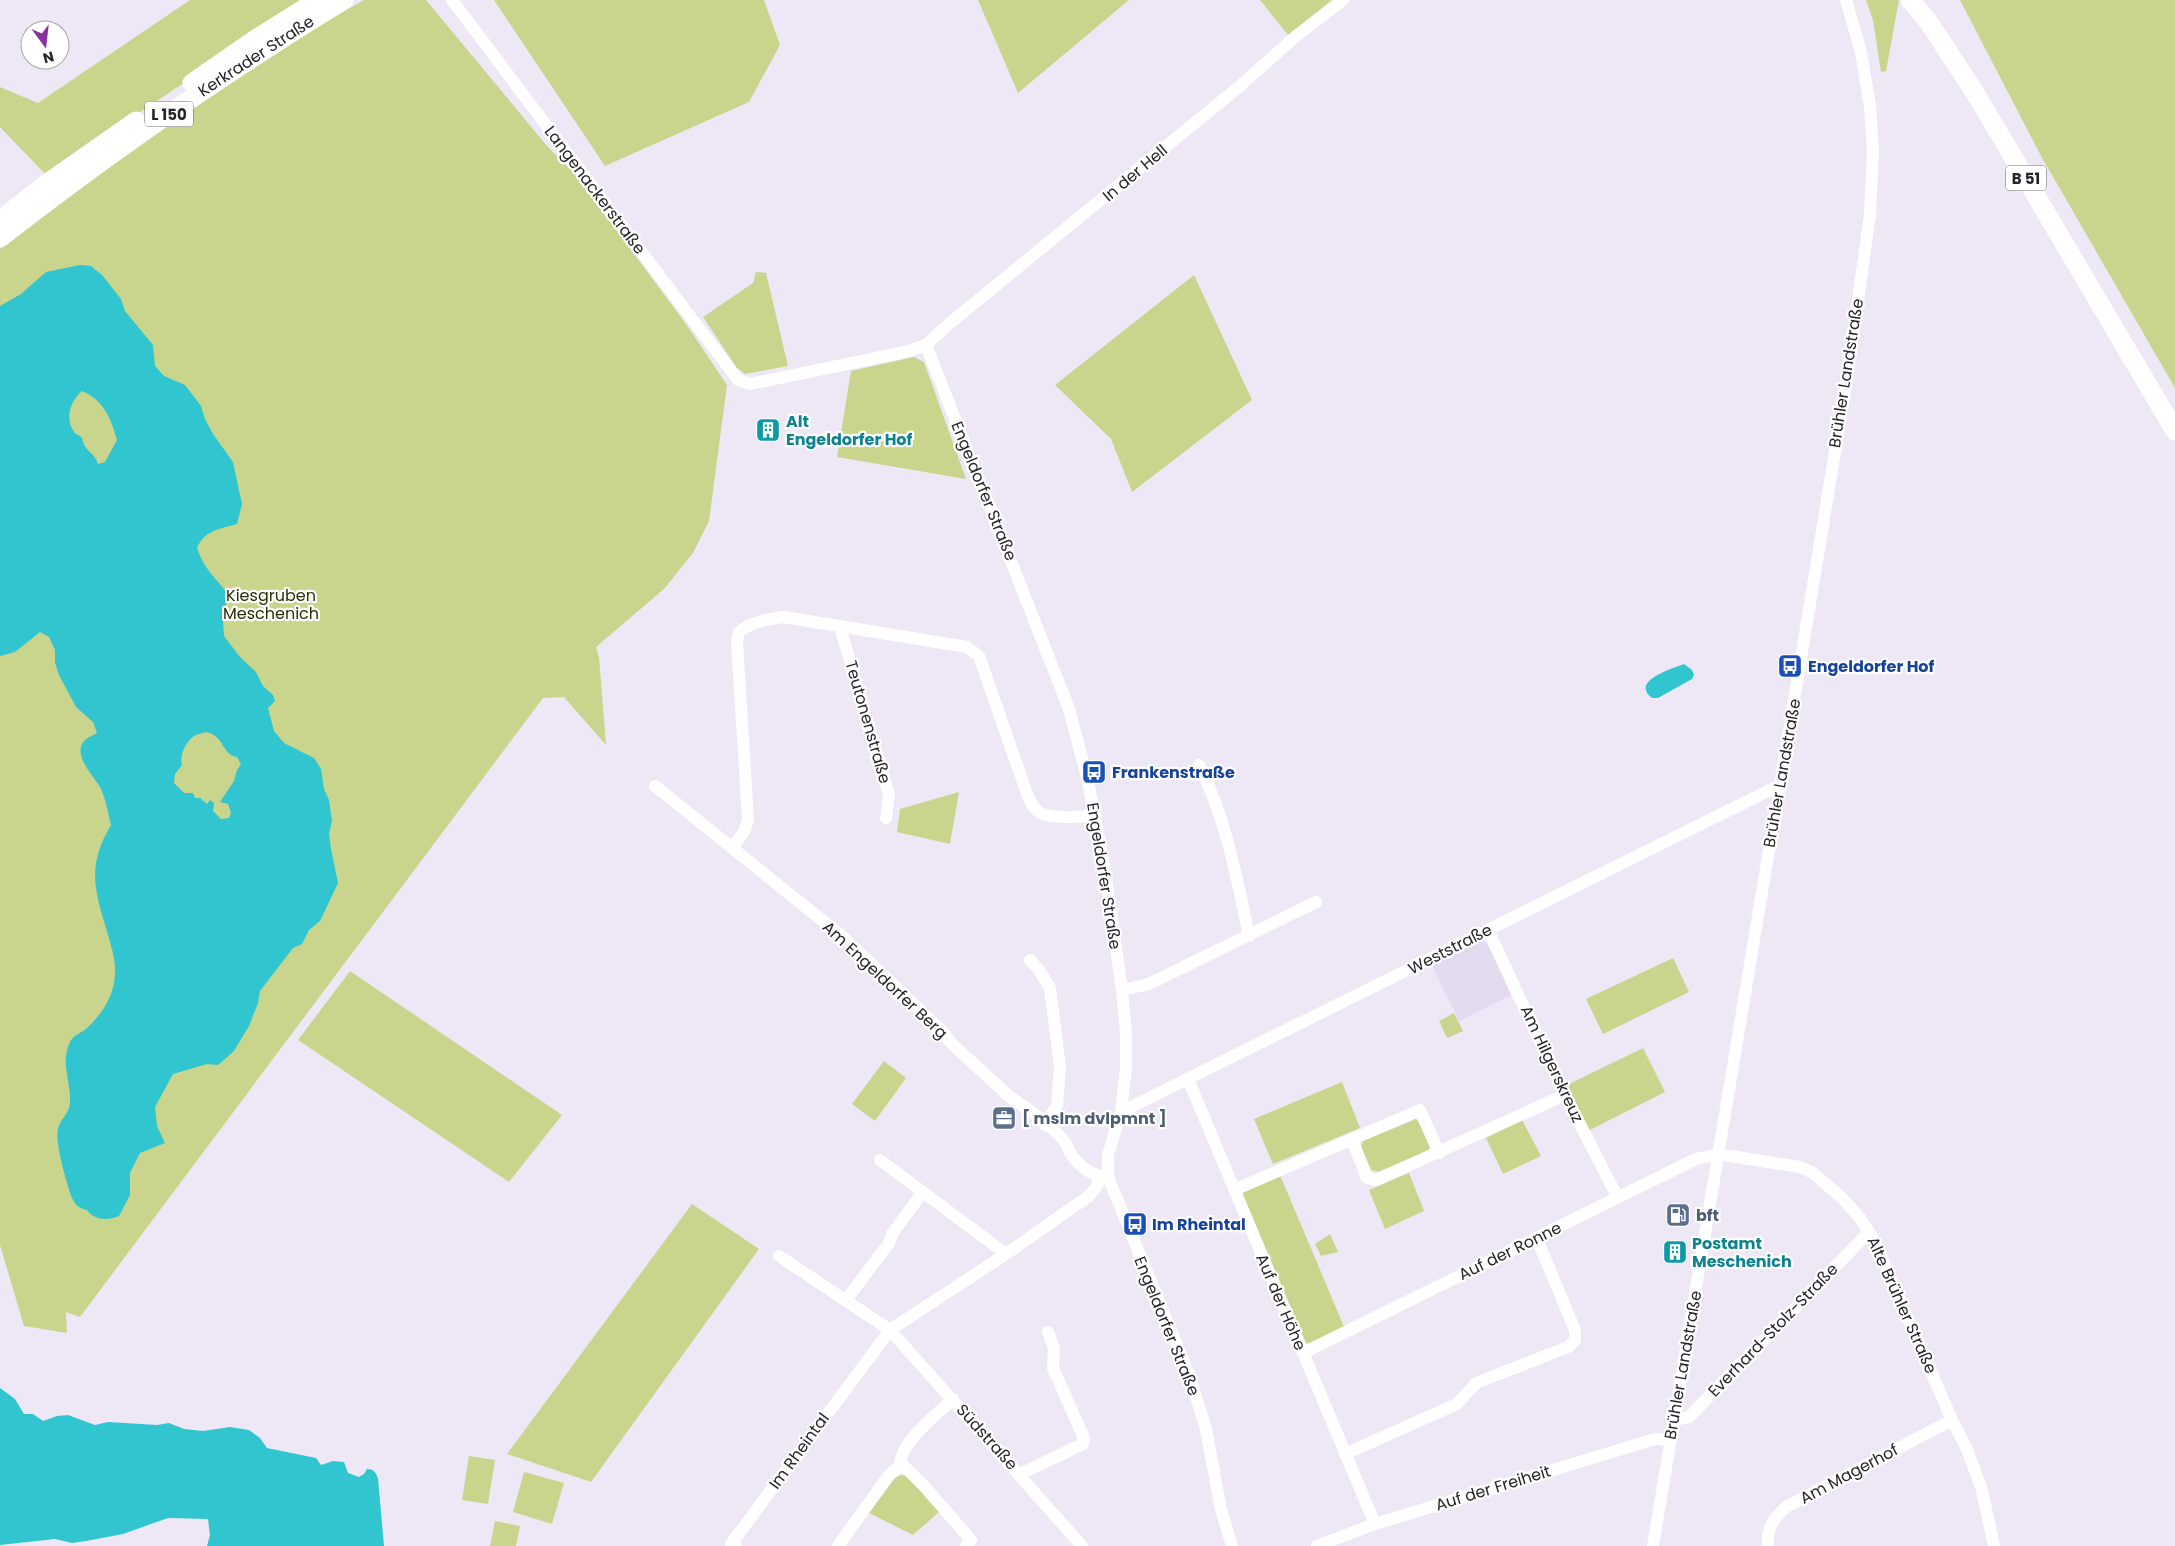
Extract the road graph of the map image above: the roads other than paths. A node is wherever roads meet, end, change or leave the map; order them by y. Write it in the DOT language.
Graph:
graph roads {
  1 [pos="318,0"];
  2 [pos="344,0"];
  3 [pos="452,0"];
  4 [pos="1343,0"];
  5 [pos="1846,0"];
  6 [pos="1910,0"];
  7 [pos="0,220"];
  8 [pos="0,238"];
  9 [pos="926,345"];
  10 [pos="2175,431"];
  11 [pos="840,627"];
  12 [pos="1199,765"];
  13 [pos="655,786"];
  14 [pos="1780,786"];
  15 [pos="1096,816"];
  16 [pos="886,818"];
  17 [pos="732,848"];
  18 [pos="1316,902"];
  19 [pos="1488,930"];
  20 [pos="1249,936"];
  21 [pos="1030,960"];
  22 [pos="1122,990"];
  23 [pos="1188,1079"];
  24 [pos="1565,1095"];
  25 [pos="1121,1112"];
  26 [pos="1045,1125"];
  27 [pos="1352,1139"];
  28 [pos="1439,1153"];
  29 [pos="1718,1154"];
  30 [pos="880,1160"];
  31 [pos="1104,1177"];
  32 [pos="1234,1190"];
  33 [pos="922,1193"];
  34 [pos="1618,1198"];
  35 [pos="1869,1232"];
  36 [pos="1537,1239"];
  37 [pos="1006,1254"];
  38 [pos="779,1256"];
  39 [pos="846,1300"];
  40 [pos="890,1330"];
  41 [pos="1048,1332"];
  42 [pos="1303,1353"];
  43 [pos="953,1400"];
  44 [pos="1673,1420"];
  45 [pos="1952,1420"];
  46 [pos="1670,1440"];
  47 [pos="1345,1454"];
  48 [pos="900,1466"];
  49 [pos="1020,1474"];
  50 [pos="1375,1524"];
  51 [pos="734,1545"];
  52 [pos="838,1546"];
  53 [pos="966,1546"];
  54 [pos="1082,1546"];
  55 [pos="1232,1546"];
  56 [pos="1317,1546"];
  57 [pos="1653,1546"];
  58 [pos="1768,1546"];
  59 [pos="1994,1546"];
  1 -- 7 [label="highway, Kerkrader Straße / L 150"];
  2 -- 8 [label="highway, Kerkrader Straße / L 150"];
  3 -- 9 [label="street, Langenackerstraße"];
  4 -- 9 [label="street, In der Hell"];
  5 -- 14 [label="street, Brühler Landstraße"];
  6 -- 10 [label="highway, B 51"];
  9 -- 15 [label="street, Engeldorfer Straße"];
  11 -- 15 [label="street"];
  11 -- 16 [label="street, Teutonenstraße"];
  11 -- 17 [label="street"];
  12 -- 20 [label="street"];
  13 -- 17 [label="street, Am Engeldorfer Berg"];
  14 -- 19 [label="street, Weststraße"];
  14 -- 29 [label="street, Brühler Landstraße"];
  15 -- 22 [label="street, Engeldorfer Straße"];
  17 -- 26 [label="street, Am Engeldorfer Berg"];
  18 -- 20 [label="street"];
  19 -- 23 [label="street, Weststraße"];
  19 -- 24 [label="street, Am Hilgerskreuz"];
  20 -- 22 [label="street"];
  21 -- 26 [label="street"];
  22 -- 25 [label="street, Engeldorfer Straße"];
  23 -- 25 [label="street, Weststraße"];
  23 -- 32 [label="street, Auf der Höhe"];
  24 -- 28 [label="street"];
  24 -- 34 [label="street, Am Hilgerskreuz"];
  25 -- 31 [label="street, Engeldorfer Straße"];
  26 -- 31 [label="street, Am Engeldorfer Berg"];
  27 -- 28 [label="street"];
  27 -- 28 [label="street"];
  27 -- 32 [label="street"];
  29 -- 34 [label="street, Auf der Ronne"];
  29 -- 35 [label="street, Alte Brühler Straße"];
  29 -- 44 [label="street, Brühler Landstraße"];
  30 -- 33 [label="street"];
  31 -- 37 [label="street, Im Rheintal"];
  31 -- 55 [label="street, Engeldorfer Straße"];
  32 -- 42 [label="street, Auf der Höhe"];
  33 -- 37 [label="street"];
  33 -- 39 [label="street"];
  34 -- 36 [label="street, Auf der Ronne"];
  35 -- 44 [label="street, Everhard-Stolz-Straße"];
  35 -- 45 [label="street, Alte Brühler Straße"];
  36 -- 42 [label="street, Auf der Ronne"];
  36 -- 47 [label="street"];
  37 -- 40 [label="street, Im Rheintal"];
  38 -- 39 [label="street, Südstraße"];
  39 -- 40 [label="street, Südstraße"];
  40 -- 43 [label="street, Südstraße"];
  40 -- 51 [label="street, Im Rheintal"];
  41 -- 49 [label="street"];
  42 -- 47 [label="street, Auf der Höhe"];
  43 -- 48 [label="street"];
  43 -- 49 [label="street, Südstraße"];
  44 -- 46 [label="street, Brühler Landstraße"];
  45 -- 58 [label="street, Am Magerhof"];
  45 -- 59 [label="street, Alte Brühler Straße"];
  46 -- 50 [label="street, Auf der Freiheit"];
  46 -- 57 [label="street, Brühler Landstraße"];
  47 -- 50 [label="street, Auf der Höhe"];
  48 -- 52 [label="street"];
  48 -- 53 [label="street"];
  49 -- 54 [label="street, Südstraße"];
  50 -- 56 [label="street, Auf der Freiheit"];
}
